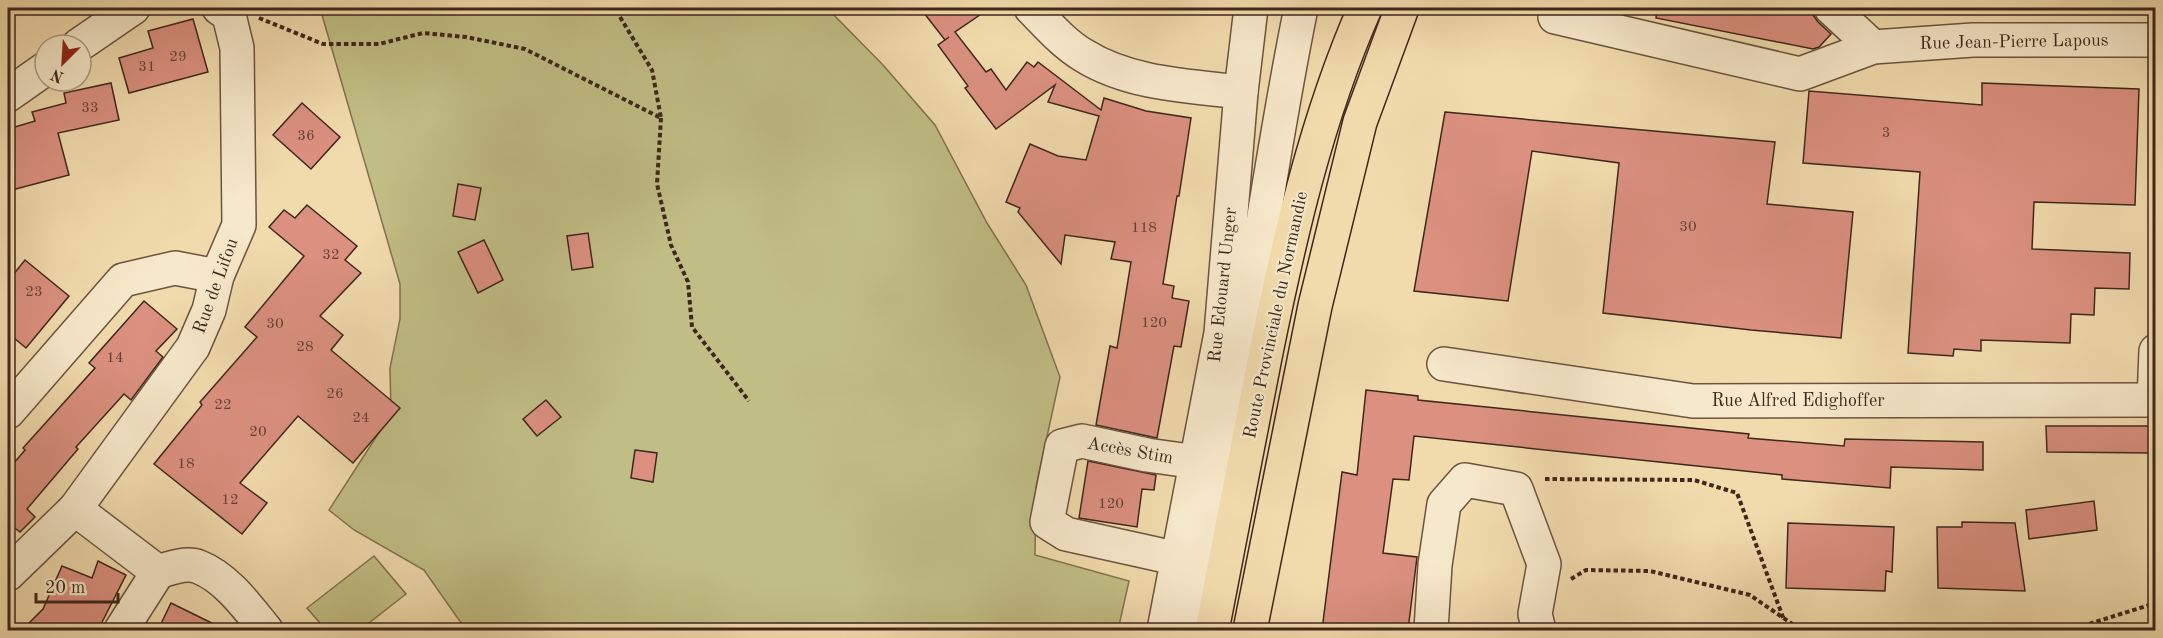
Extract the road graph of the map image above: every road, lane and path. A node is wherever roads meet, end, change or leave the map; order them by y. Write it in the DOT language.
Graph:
graph roads {
  1 [pos="134,8"];
  2 [pos="618,8"];
  3 [pos="1031,8"];
  4 [pos="1251,8"];
  5 [pos="1301,8"];
  6 [pos="1323,8"];
  7 [pos="1365,8"];
  8 [pos="1402,8"];
  9 [pos="1561,8"];
  10 [pos="1831,8"];
  11 [pos="224,11"];
  12 [pos="93,36"];
  13 [pos="2156,40"];
  14 [pos="1873,47"];
  15 [pos="33,77"];
  16 [pos="1241,92"];
  17 [pos="8,95"];
  18 [pos="1281,106"];
  19 [pos="661,118"];
  20 [pos="217,276"];
  21 [pos="2156,351"];
  22 [pos="1444,364"];
  23 [pos="2155,400"];
  24 [pos="749,401"];
  25 [pos="8,412"];
  26 [pos="1197,462"];
  27 [pos="1516,489"];
  28 [pos="75,508"];
  29 [pos="1179,559"];
  30 [pos="158,572"];
  31 [pos="8,574"];
  32 [pos="1566,582"];
  33 [pos="2156,603"];
  34 [pos="1785,620"];
  35 [pos="121,630"];
  36 [pos="266,630"];
  37 [pos="1164,630"];
  38 [pos="1187,630"];
  39 [pos="1212,630"];
  40 [pos="1250,630"];
  41 [pos="1431,630"];
  42 [pos="1539,630"];
  43 [pos="1801,630"];
  44 [pos="2060,630"];
  1 -- 12 [label="street"];
  2 -- 19 [label="path"];
  3 -- 16 [label="street"];
  4 -- 16 [label="street, Rue Edouard Unger"];
  5 -- 18 [label="street"];
  6 -- 18 [label="street"];
  7 -- 39 [label="highway, Route Provinciale du Normandie"];
  8 -- 40 [label="highway, Route Provinciale du Normandie"];
  9 -- 14 [label="street, Rue Jean-Pierre Lapous"];
  10 -- 14 [label="street"];
  11 -- 19 [label="path"];
  11 -- 20 [label="street, Rue de Lifou"];
  13 -- 14 [label="street, Rue Jean-Pierre Lapous"];
  15 -- 17 [label="street"];
  16 -- 26 [label="street, Rue Edouard Unger"];
  18 -- 38 [label="street"];
  19 -- 24 [label="path"];
  20 -- 25 [label="street"];
  20 -- 28 [label="street, Rue de Lifou"];
  21 -- 23 [label="street"];
  22 -- 23 [label="street, Rue Alfred Edighoffer"];
  26 -- 29 [label="street, Rue Edouard Unger"];
  26 -- 29 [label="street, Accès Stim"];
  27 -- 34 [label="path"];
  27 -- 41 [label="street"];
  27 -- 42 [label="street"];
  28 -- 30 [label="street"];
  28 -- 31 [label="street, Rue de Lifou"];
  29 -- 37 [label="street, Rue Edouard Unger"];
  30 -- 35 [label="street"];
  30 -- 36 [label="street"];
  32 -- 34 [label="path"];
  33 -- 44 [label="path"];
  34 -- 43 [label="path"];
}
